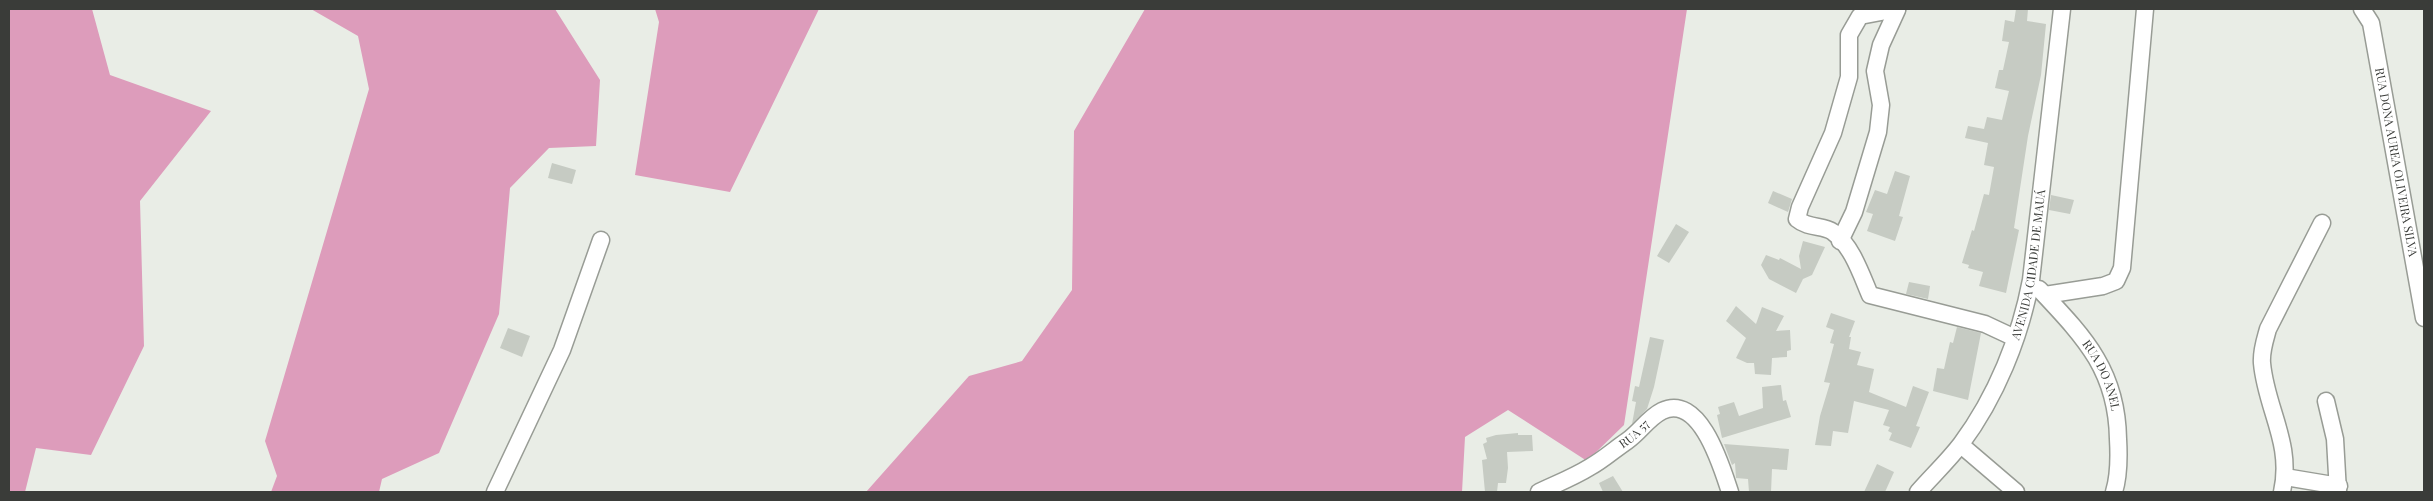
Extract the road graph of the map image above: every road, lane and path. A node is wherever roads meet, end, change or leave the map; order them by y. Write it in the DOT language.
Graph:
graph roads {
  1 [pos="1897,9"];
  2 [pos="2062,9"];
  3 [pos="2145,9"];
  4 [pos="2362,9"];
  5 [pos="2322,223"];
  6 [pos="600,240"];
  7 [pos="1840,241"];
  8 [pos="2031,280"];
  9 [pos="2045,295"];
  10 [pos="2424,318"];
  11 [pos="2015,338"];
  12 [pos="2326,401"];
  13 [pos="1961,445"];
  14 [pos="2284,485"];
  15 [pos="2339,489"];
  16 [pos="496,492"];
  17 [pos="1538,492"];
  18 [pos="1730,492"];
  19 [pos="1918,492"];
  20 [pos="2016,492"];
  21 [pos="2114,492"];
  1 -- 7 [label="street"];
  1 -- 7 [label="street"];
  2 -- 8 [label="street, AVENIDA CIDADE DE MAUÁ"];
  3 -- 9 [label="street"];
  4 -- 10 [label="street, RUA DONA AUREA OLIVEIRA SILVA"];
  5 -- 14 [label="street"];
  6 -- 16 [label="street"];
  7 -- 11 [label="street"];
  8 -- 9 [label="street, RUA DO ANEL"];
  8 -- 11 [label="street, AVENIDA CIDADE DE MAUÁ"];
  9 -- 21 [label="street, RUA DO ANEL"];
  11 -- 13 [label="street, AVENIDA CIDADE DE MAUÁ"];
  12 -- 15 [label="street"];
  13 -- 19 [label="street, AVENIDA CIDADE DE MAUÁ"];
  13 -- 20 [label="street"];
  14 -- 15 [label="street"];
  17 -- 18 [label="street, RUA 57"];
}
